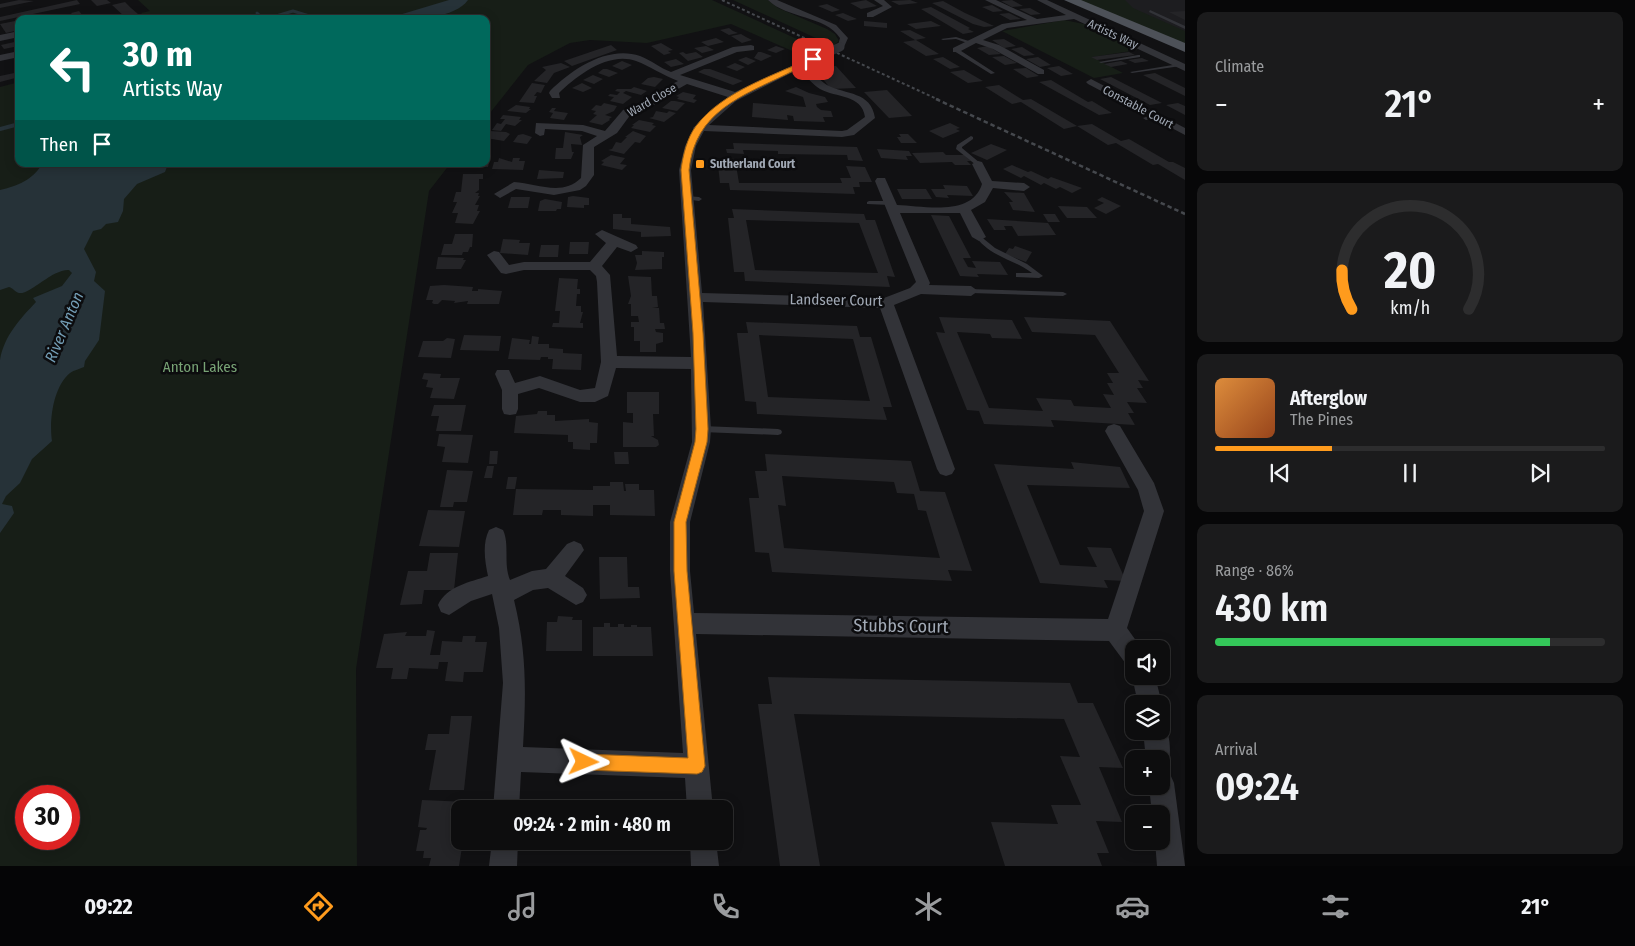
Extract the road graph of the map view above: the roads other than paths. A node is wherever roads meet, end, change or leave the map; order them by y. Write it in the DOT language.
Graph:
graph roads {
  1 [pos="772,0"];
  2 [pos="878,0"];
  3 [pos="989,0"];
  4 [pos="1041,0"];
  5 [pos="1070,0"];
  6 [pos="1150,10"];
  7 [pos="858,12"];
  8 [pos="870,16"];
  9 [pos="1075,16"];
  10 [pos="880,19"];
  11 [pos="1035,21"];
  12 [pos="1185,28"];
  13 [pos="15,35"];
  14 [pos="0,38"];
  15 [pos="943,39"];
  16 [pos="972,41"];
  17 [pos="751,48"];
  18 [pos="1185,48"];
  19 [pos="956,50"];
  20 [pos="15,55"];
  21 [pos="1138,56"];
  22 [pos="0,58"];
  23 [pos="1121,59"];
  24 [pos="807,62"];
  25 [pos="1101,62"];
  26 [pos="1129,62"];
  27 [pos="1137,66"];
  28 [pos="1182,67"];
  29 [pos="1145,70"];
  30 [pos="1041,72"];
  31 [pos="1132,72"];
  32 [pos="993,73"];
  33 [pos="672,75"];
  34 [pos="687,80"];
  35 [pos="1091,82"];
  36 [pos="859,88"];
  37 [pos="846,93"];
  38 [pos="556,96"];
  39 [pos="736,96"];
  40 [pos="540,125"];
  41 [pos="698,128"];
  42 [pos="1185,132"];
  43 [pos="605,135"];
  44 [pos="971,138"];
  45 [pos="978,164"];
  46 [pos="881,181"];
  47 [pos="988,184"];
  48 [pos="1024,187"];
  49 [pos="500,194"];
  50 [pos="868,203"];
  51 [pos="892,206"];
  52 [pos="964,209"];
  53 [pos="602,234"];
  54 [pos="979,237"];
  55 [pos="614,242"];
  56 [pos="631,248"];
  57 [pos="494,255"];
  58 [pos="594,266"];
  59 [pos="1018,275"];
  60 [pos="919,289"];
  61 [pos="972,291"];
  62 [pos="1063,294"];
  63 [pos="694,297"];
  64 [pos="886,303"];
  65 [pos="609,362"];
  66 [pos="699,363"];
  67 [pos="503,374"];
  68 [pos="510,390"];
  69 [pos="510,409"];
  70 [pos="702,429"];
  71 [pos="1114,431"];
  72 [pos="778,432"];
  73 [pos="946,469"];
  74 [pos="496,536"];
  75 [pos="574,550"];
  76 [pos="551,578"];
  77 [pos="503,589"];
  78 [pos="576,595"];
  79 [pos="449,605"];
  80 [pos="686,624"];
  81 [pos="1115,630"];
  82 [pos="1125,644"];
  83 [pos="509,758"];
  84 [pos="697,766"];
  85 [pos="1162,795"];
  86 [pos="507,800"];
  87 [pos="699,800"];
  88 [pos="504,850"];
  89 [pos="704,850"];
  90 [pos="503,866"];
  91 [pos="705,866"];
  92 [pos="1171,866"];
  1 -- 24 [label="street, bridge"];
  2 -- 8 [label="street"];
  3 -- 11 [label="street"];
  4 -- 9 [label="street, Artists Way"];
  5 -- 18 [label="main road"];
  6 -- 12 [label="lane"];
  7 -- 8 [label="street"];
  8 -- 10 [label="street"];
  9 -- 11 [label="street"];
  9 -- 28 [label="street, Artists Way"];
  11 -- 16 [label="street"];
  13 -- 14 [label="street"];
  15 -- 16 [label="lane"];
  16 -- 19 [label="street"];
  16 -- 30 [label="street"];
  17 -- 33 [label="street"];
  19 -- 32 [label="lane"];
  20 -- 22 [label="street"];
  21 -- 23 [label="lane"];
  23 -- 25 [label="lane"];
  23 -- 26 [label="lane"];
  24 -- 37 [label="street"];
  24 -- 39 [label="street"];
  27 -- 29 [label="lane"];
  28 -- 29 [label="lane"];
  29 -- 31 [label="lane"];
  33 -- 34 [label="street"];
  33 -- 38 [label="street"];
  34 -- 39 [label="street"];
  34 -- 43 [label="street, Ward Close"];
  35 -- 42 [label="street, Constable Court"];
  36 -- 37 [label="street"];
  37 -- 41 [label="street"];
  39 -- 41 [label="street"];
  40 -- 43 [label="street"];
  41 -- 63 [label="street"];
  43 -- 49 [label="street, Ward Close"];
  44 -- 45 [label="lane"];
  45 -- 47 [label="street"];
  46 -- 51 [label="street"];
  47 -- 48 [label="street"];
  47 -- 52 [label="street"];
  50 -- 51 [label="lane"];
  51 -- 52 [label="street"];
  51 -- 60 [label="street"];
  52 -- 54 [label="street"];
  53 -- 55 [label="street"];
  54 -- 59 [label="lane"];
  55 -- 56 [label="street"];
  55 -- 58 [label="street"];
  57 -- 58 [label="street"];
  58 -- 65 [label="street"];
  60 -- 61 [label="street"];
  60 -- 64 [label="street, Landseer Court"];
  61 -- 62 [label="lane"];
  63 -- 64 [label="street, Landseer Court"];
  63 -- 66 [label="street"];
  64 -- 73 [label="street"];
  65 -- 66 [label="street"];
  65 -- 68 [label="street"];
  66 -- 70 [label="street"];
  67 -- 68 [label="street"];
  68 -- 69 [label="street"];
  70 -- 72 [label="lane"];
  70 -- 80 [label="street"];
  71 -- 81 [label="street"];
  74 -- 77 [label="street"];
  75 -- 76 [label="street"];
  76 -- 77 [label="street"];
  76 -- 78 [label="street"];
  77 -- 79 [label="street"];
  77 -- 83 [label="street"];
  80 -- 81 [label="street, Stubbs Court"];
  80 -- 84 [label="street"];
  81 -- 82 [label="street"];
  83 -- 84 [label="street"];
  83 -- 86 [label="street"];
  84 -- 87 [label="street"];
  85 -- 92 [label="street"];
  88 -- 90 [label="street"];
  89 -- 91 [label="street"];
}
